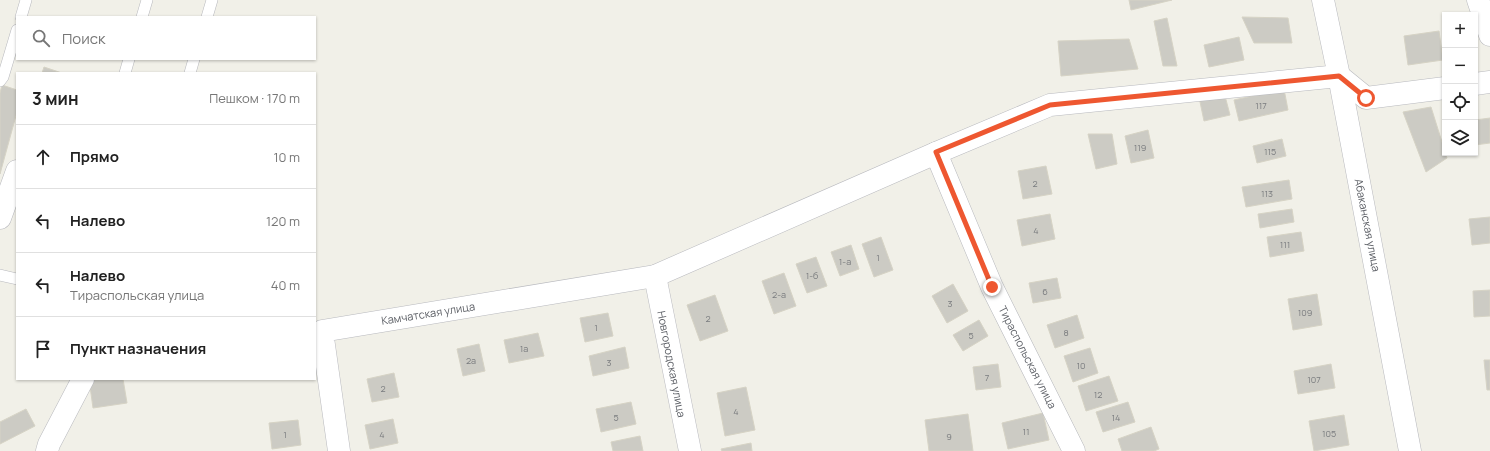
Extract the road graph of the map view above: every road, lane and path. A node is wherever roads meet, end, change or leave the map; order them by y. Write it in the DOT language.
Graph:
graph roads {
  1 [pos="26,0"];
  2 [pos="147,0"];
  3 [pos="212,0"];
  4 [pos="1323,0"];
  5 [pos="1478,0"];
  6 [pos="21,16"];
  7 [pos="142,16"];
  8 [pos="207,16"];
  9 [pos="16,33"];
  10 [pos="1490,35"];
  11 [pos="129,60"];
  12 [pos="194,60"];
  13 [pos="125,72"];
  14 [pos="190,72"];
  15 [pos="1339,76"];
  16 [pos="0,81"];
  17 [pos="1490,82"];
  18 [pos="1478,84"];
  19 [pos="1442,88"];
  20 [pos="936,152"];
  21 [pos="16,174"];
  22 [pos="0,218"];
  23 [pos="0,275"];
  24 [pos="655,276"];
  25 [pos="16,279"];
  26 [pos="318,332"];
  27 [pos="82,380"];
  28 [pos="47,451"];
  29 [pos="339,451"];
  30 [pos="690,451"];
  31 [pos="1074,451"];
  32 [pos="1410,451"];
  1 -- 6 [label="lane"];
  2 -- 7 [label="lane"];
  3 -- 8 [label="lane"];
  4 -- 15 [label="street, Абаканская улица"];
  5 -- 10 [label="street"];
  9 -- 16 [label="lane"];
  11 -- 13 [label="lane"];
  12 -- 14 [label="lane"];
  15 -- 19 [label="street"];
  15 -- 20 [label="street, Камчатская улица"];
  15 -- 32 [label="street, Абаканская улица"];
  17 -- 18 [label="street"];
  20 -- 24 [label="street, Камчатская улица"];
  20 -- 31 [label="street, Тираспольская улица"];
  21 -- 22 [label="street"];
  23 -- 25 [label="lane"];
  24 -- 26 [label="street, Камчатская улица"];
  24 -- 30 [label="street, Новгородская улица"];
  26 -- 29 [label="street, Камчатская улица"];
  27 -- 28 [label="street"];
}
